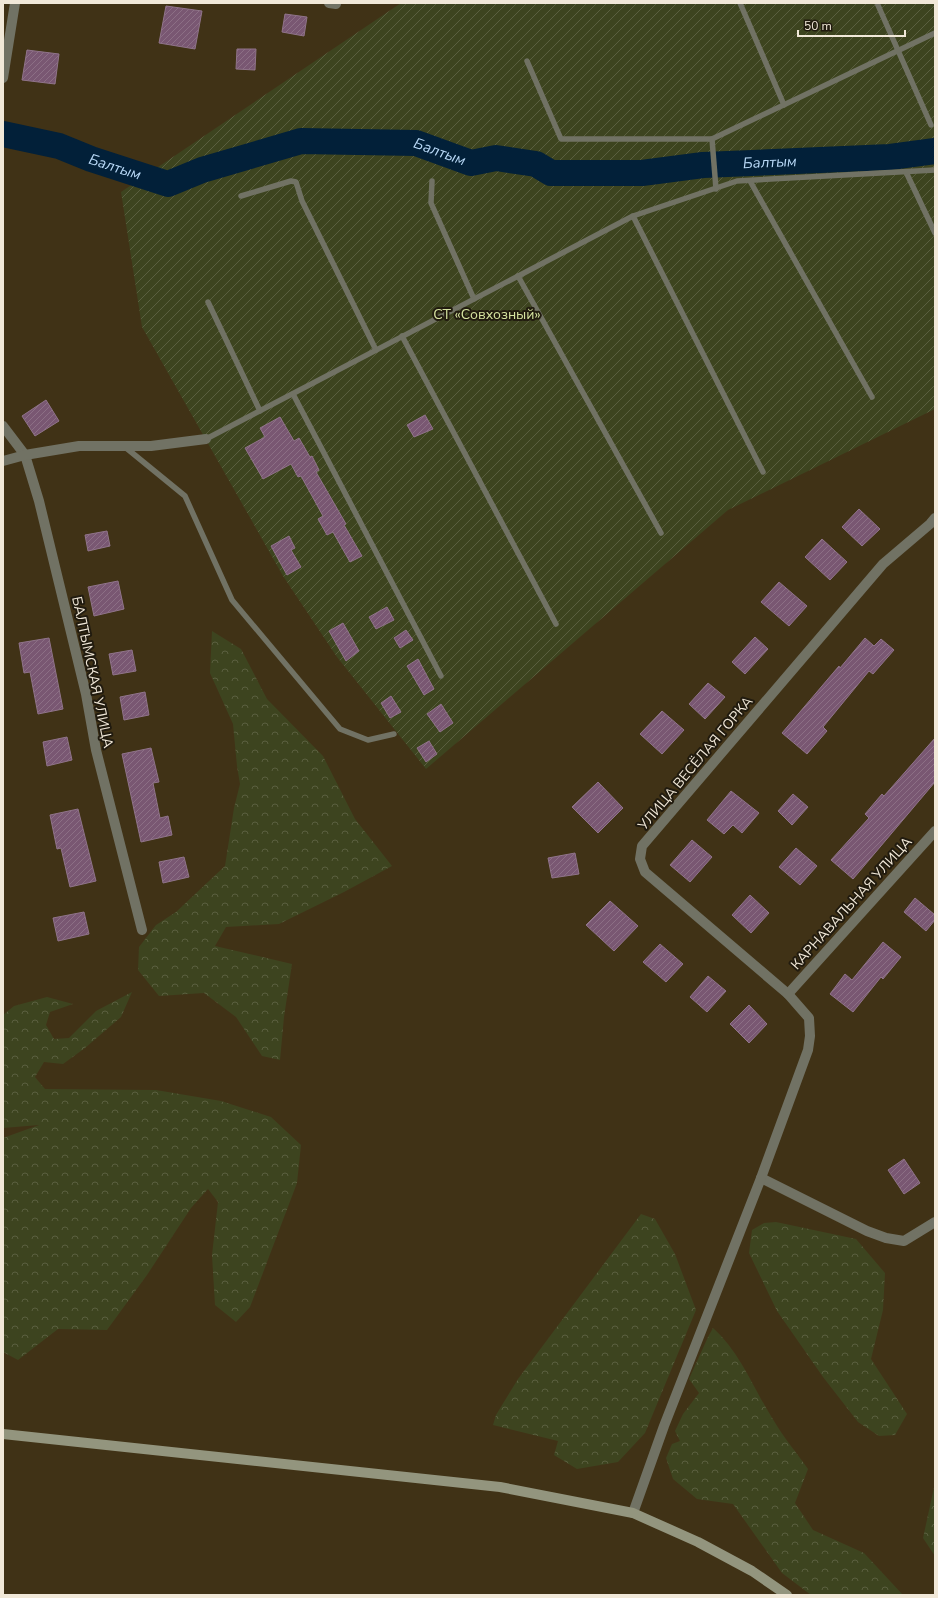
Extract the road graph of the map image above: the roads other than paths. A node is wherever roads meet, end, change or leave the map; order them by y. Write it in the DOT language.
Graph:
graph roads {
  1 [pos="15,3"];
  2 [pos="740,3"];
  3 [pos="877,3"];
  4 [pos="935,33"];
  5 [pos="898,51"];
  6 [pos="527,61"];
  7 [pos="3,78"];
  8 [pos="784,105"];
  9 [pos="931,125"];
  10 [pos="712,139"];
  11 [pos="935,170"];
  12 [pos="906,172"];
  13 [pos="432,181"];
  14 [pos="750,181"];
  15 [pos="716,189"];
  16 [pos="241,196"];
  17 [pos="633,216"];
  18 [pos="935,233"];
  19 [pos="518,276"];
  20 [pos="474,299"];
  21 [pos="208,302"];
  22 [pos="402,336"];
  23 [pos="376,350"];
  24 [pos="293,394"];
  25 [pos="872,397"];
  26 [pos="260,411"];
  27 [pos="3,426"];
  28 [pos="206,439"];
  29 [pos="123,446"];
  30 [pos="25,455"];
  31 [pos="3,461"];
  32 [pos="763,472"];
  33 [pos="935,518"];
  34 [pos="661,533"];
  35 [pos="556,624"];
  36 [pos="441,676"];
  37 [pos="394,734"];
  38 [pos="935,831"];
  39 [pos="142,930"];
  40 [pos="788,994"];
  41 [pos="761,1178"];
  42 [pos="935,1222"];
  43 [pos="3,1434"];
  44 [pos="632,1513"];
  45 [pos="786,1595"];
  1 -- 7 [label="street"];
  2 -- 8 [label="lane"];
  3 -- 5 [label="lane"];
  4 -- 5 [label="lane"];
  5 -- 8 [label="lane"];
  5 -- 9 [label="lane"];
  6 -- 10 [label="lane"];
  8 -- 10 [label="lane"];
  10 -- 15 [label="lane"];
  11 -- 12 [label="lane"];
  12 -- 14 [label="lane"];
  12 -- 18 [label="lane"];
  13 -- 20 [label="lane"];
  14 -- 15 [label="lane"];
  14 -- 25 [label="lane"];
  15 -- 17 [label="lane"];
  16 -- 23 [label="lane"];
  17 -- 19 [label="lane"];
  17 -- 32 [label="lane"];
  19 -- 20 [label="lane"];
  19 -- 34 [label="lane"];
  20 -- 22 [label="lane"];
  21 -- 26 [label="lane"];
  22 -- 23 [label="lane"];
  22 -- 35 [label="lane"];
  23 -- 24 [label="lane"];
  24 -- 26 [label="lane"];
  24 -- 36 [label="lane"];
  26 -- 28 [label="lane"];
  27 -- 30 [label="street, БАЛТЫМСКАЯ УЛИЦА"];
  28 -- 29 [label="street"];
  29 -- 30 [label="street"];
  29 -- 37 [label="lane"];
  30 -- 31 [label="street"];
  30 -- 39 [label="street, БАЛТЫМСКАЯ УЛИЦА"];
  33 -- 40 [label="street, УЛИЦА ВЕСЁЛАЯ ГОРКА"];
  38 -- 40 [label="street, КАРНАВАЛЬНАЯ УЛИЦА"];
  40 -- 41 [label="street, УЛИЦА ВЕСЁЛАЯ ГОРКА"];
  41 -- 42 [label="street"];
  41 -- 44 [label="street"];
  43 -- 44 [label="street"];
  44 -- 45 [label="street"];
}
